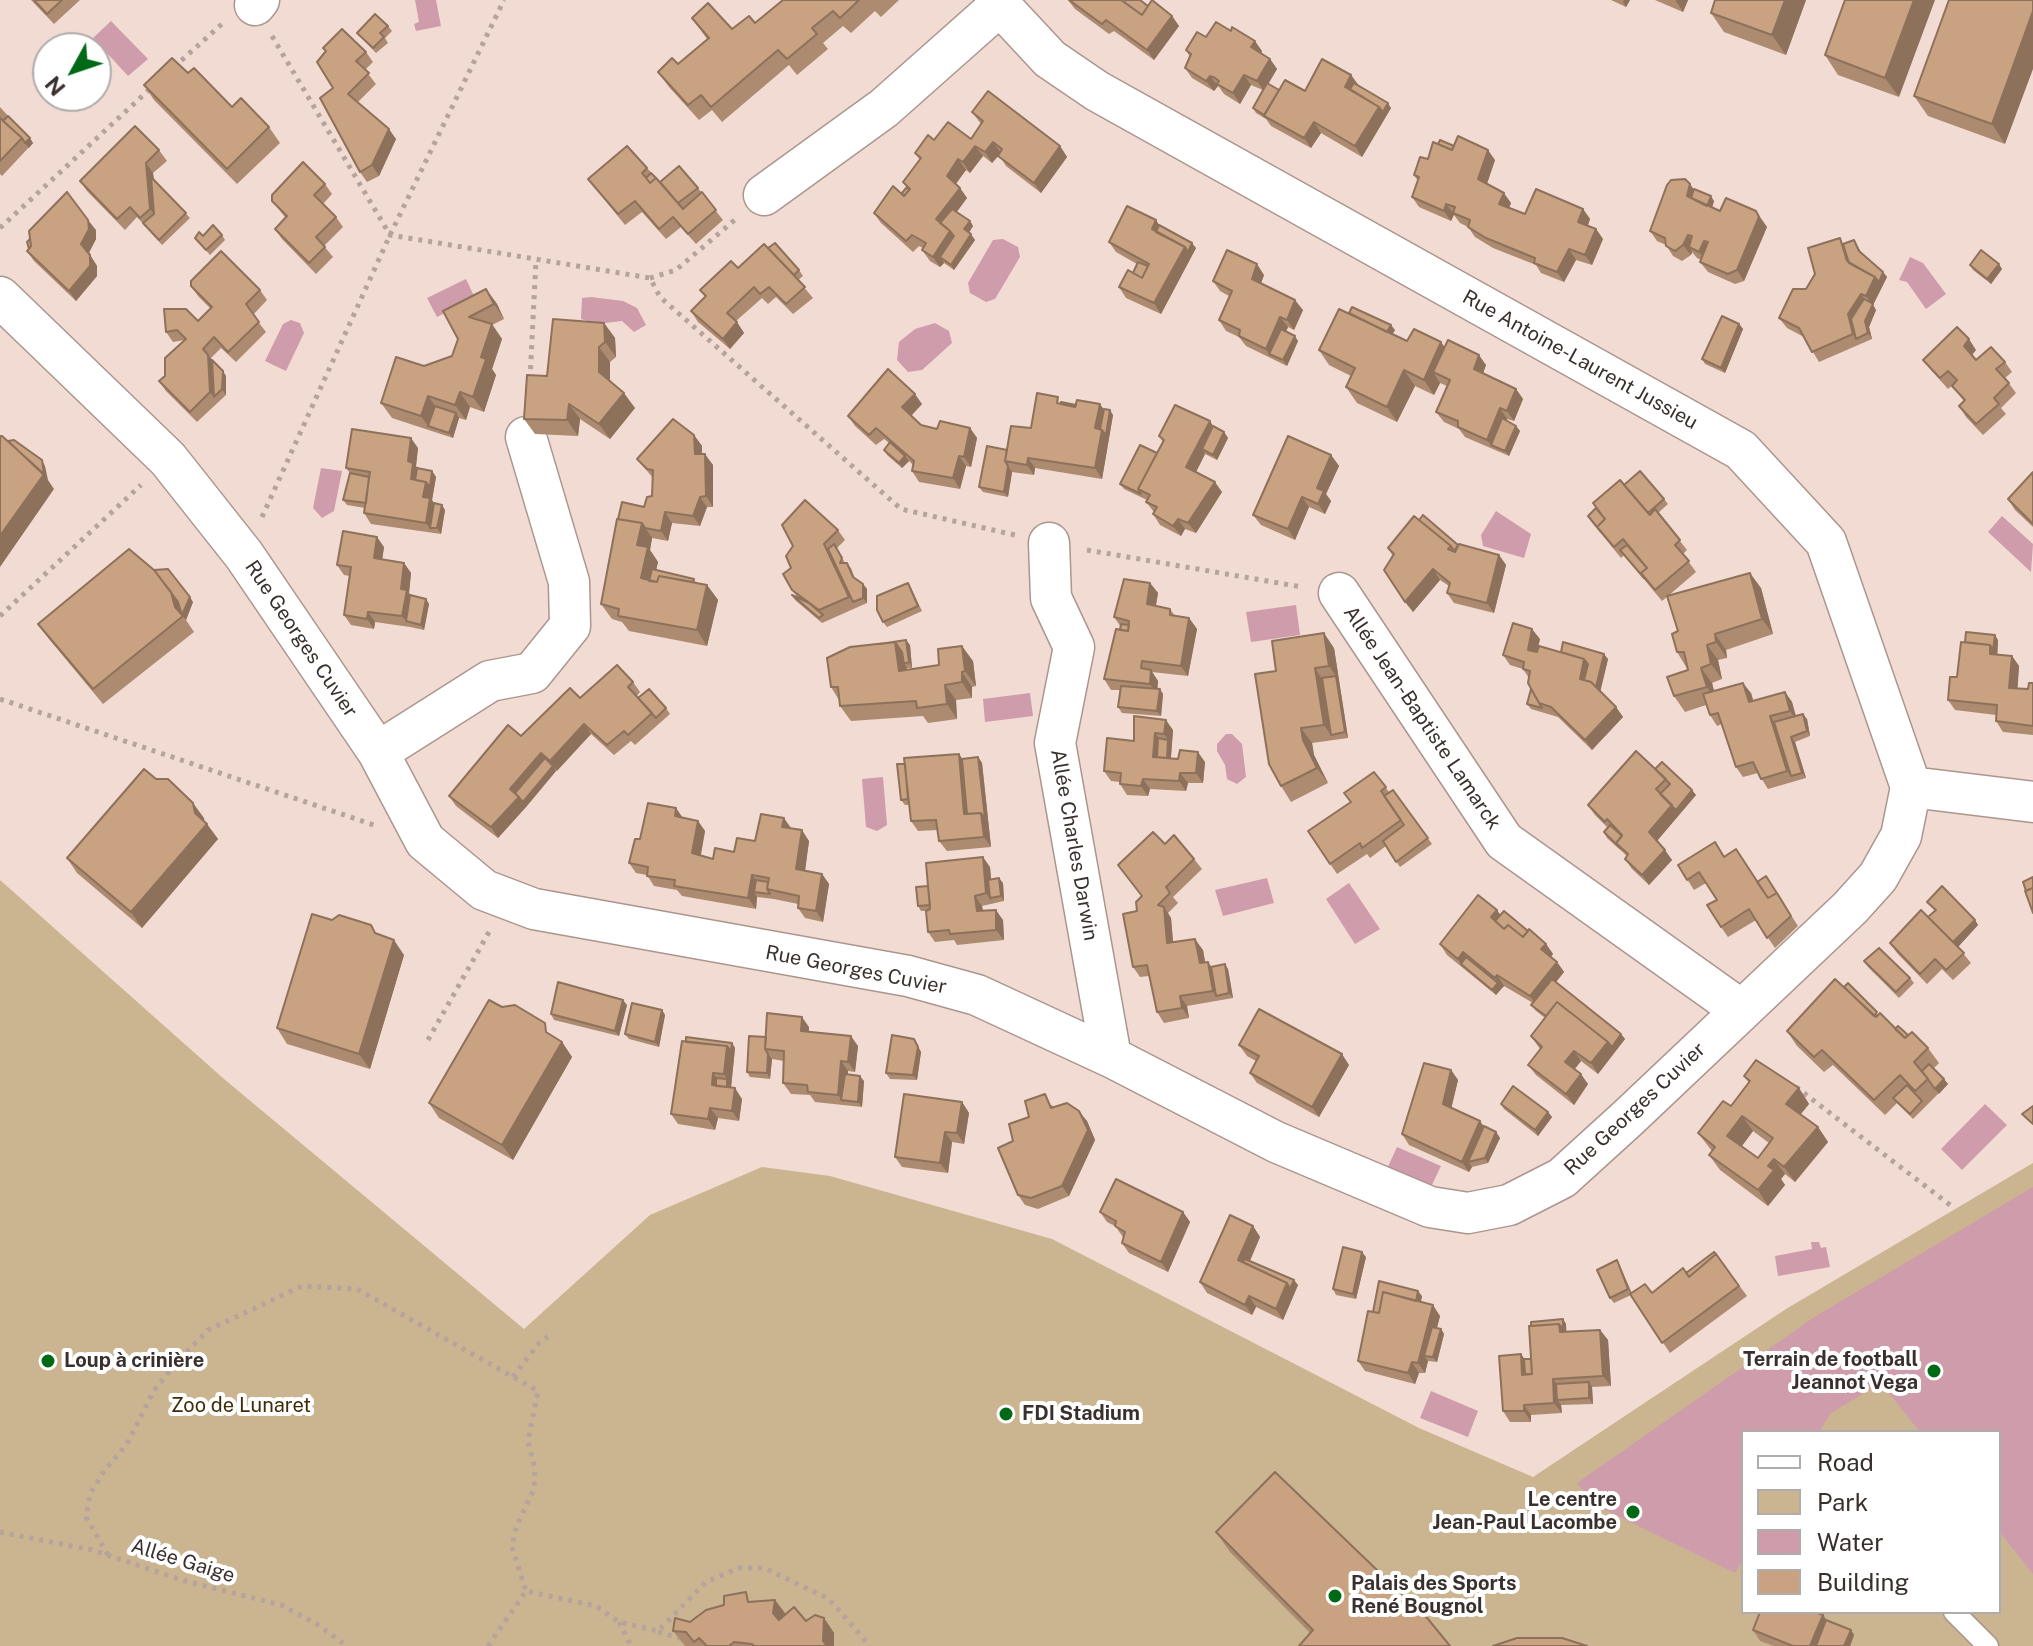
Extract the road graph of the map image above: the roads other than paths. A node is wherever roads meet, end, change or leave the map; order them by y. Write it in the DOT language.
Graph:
graph roads {
  1 [pos="997,3"];
  2 [pos="764,195"];
  3 [pos="0,297"];
  4 [pos="526,437"];
  5 [pos="1049,543"];
  6 [pos="1339,593"];
  7 [pos="378,752"];
  8 [pos="1911,787"];
  9 [pos="2033,802"];
  10 [pos="1741,1010"];
  11 [pos="1111,1057"];
  12 [pos="1956,1614"];
  13 [pos="1988,1646"];
  1 -- 2 [label="street"];
  1 -- 8 [label="street, Rue Antoine-Laurent Jussieu"];
  3 -- 7 [label="street, Rue Georges Cuvier"];
  4 -- 7 [label="street"];
  5 -- 11 [label="street, Allée Charles Darwin"];
  6 -- 10 [label="street, Allée Jean-Baptiste Lamarck"];
  7 -- 11 [label="street, Rue Georges Cuvier"];
  8 -- 9 [label="street"];
  8 -- 10 [label="street, Rue Georges Cuvier"];
  10 -- 11 [label="street, Rue Georges Cuvier"];
  12 -- 13 [label="lane"];
}
